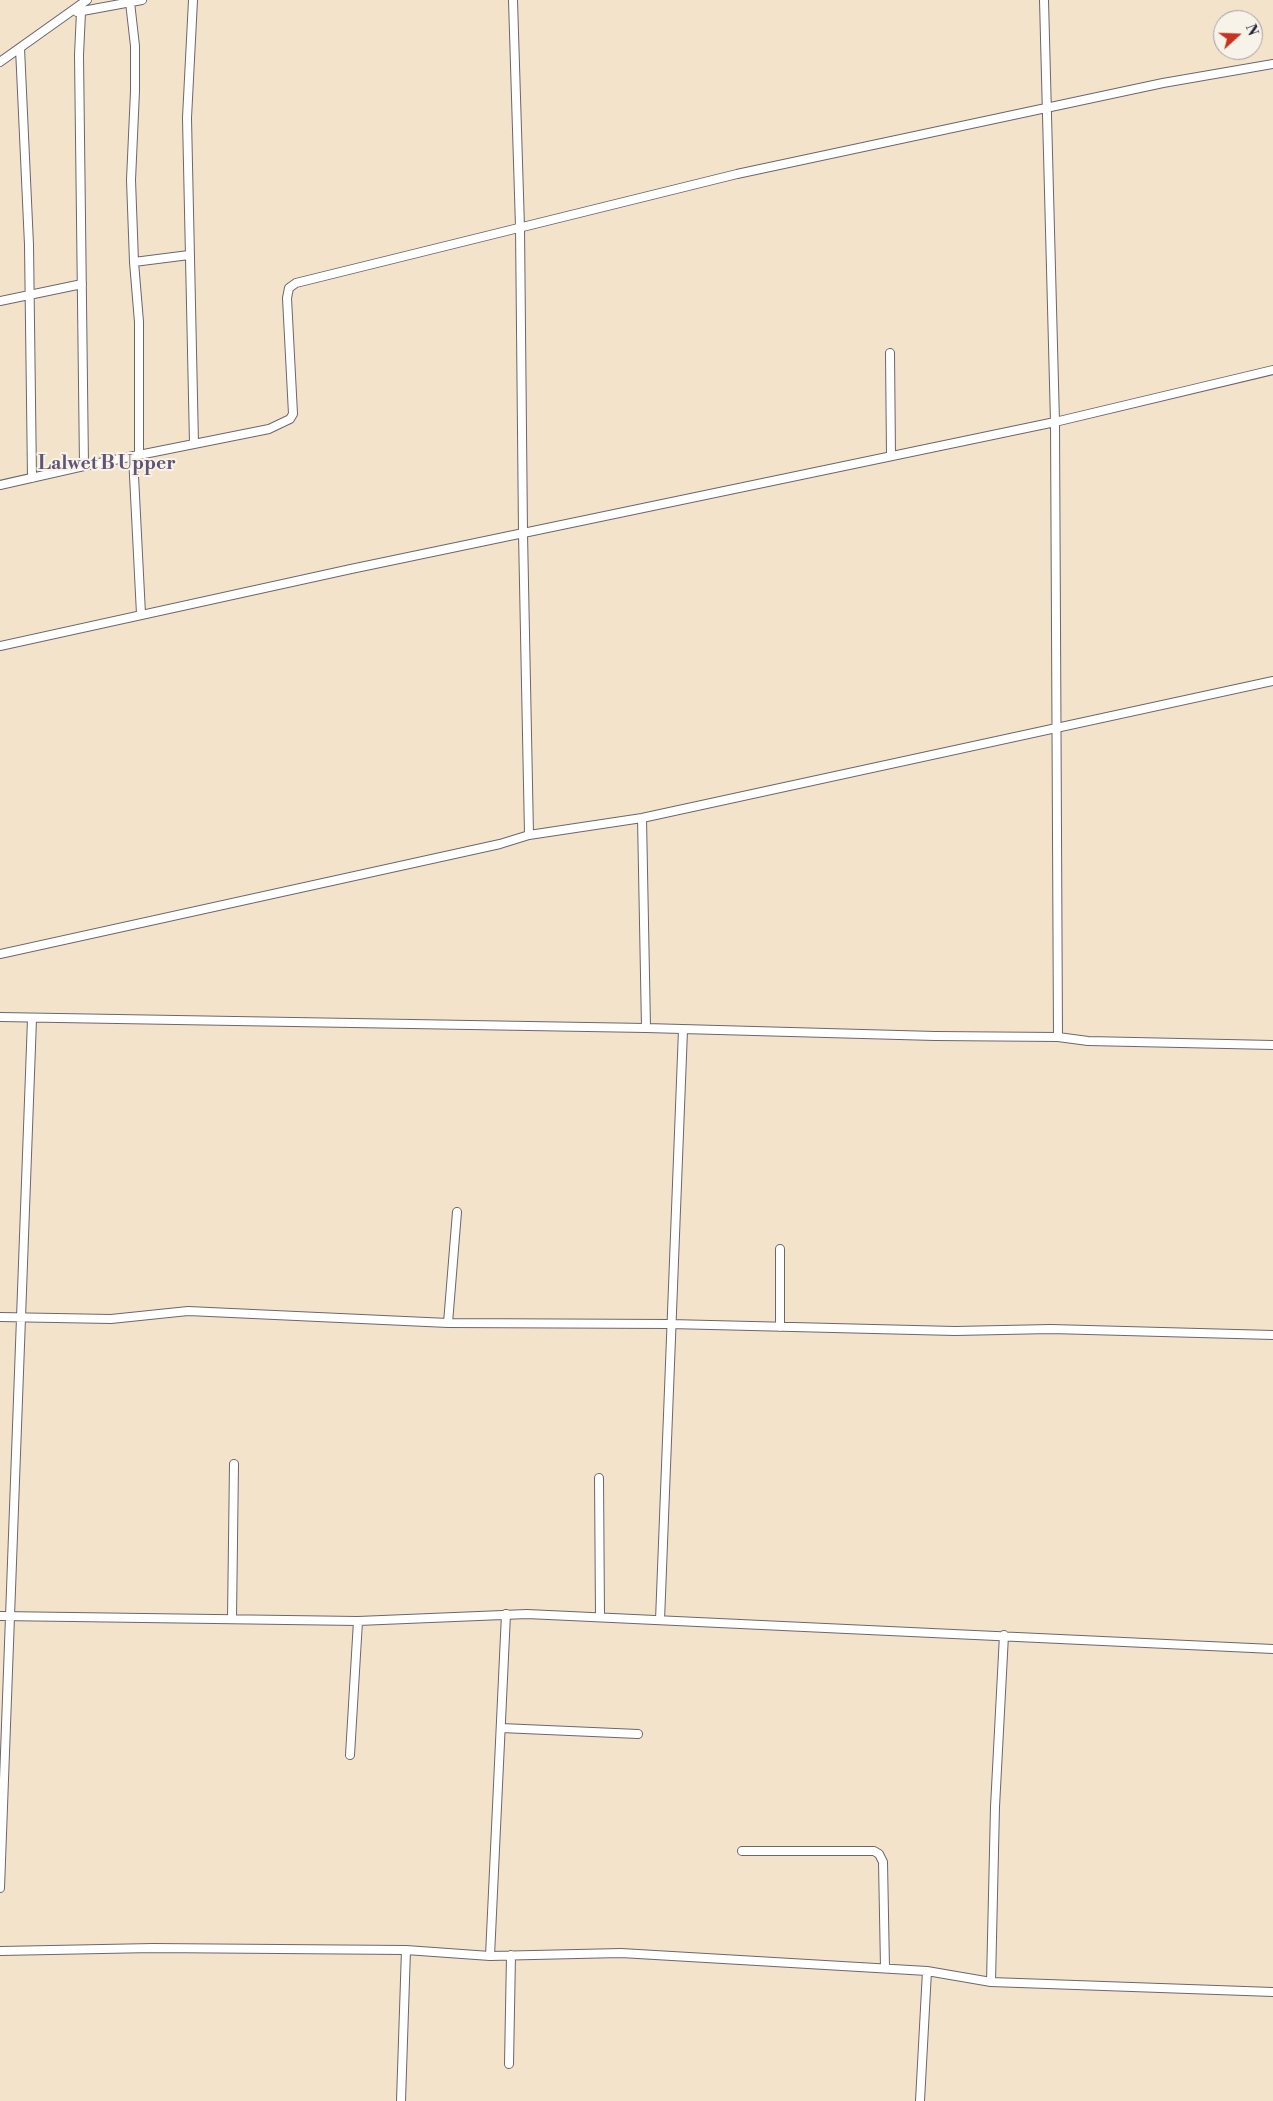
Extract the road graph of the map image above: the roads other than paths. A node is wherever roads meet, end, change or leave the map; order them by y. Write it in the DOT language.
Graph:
graph roads {
  1 [pos="87,0"];
  2 [pos="142,0"];
  3 [pos="193,0"];
  4 [pos="513,0"];
  5 [pos="1044,0"];
  6 [pos="130,2"];
  7 [pos="70,12"];
  8 [pos="81,12"];
  9 [pos="20,48"];
  10 [pos="0,62"];
  11 [pos="1273,64"];
  12 [pos="1046,109"];
  13 [pos="520,227"];
  14 [pos="189,255"];
  15 [pos="134,262"];
  16 [pos="82,284"];
  17 [pos="28,294"];
  18 [pos="0,300"];
  19 [pos="890,353"];
  20 [pos="1273,370"];
  21 [pos="1054,422"];
  22 [pos="194,444"];
  23 [pos="136,456"];
  24 [pos="891,456"];
  25 [pos="84,466"];
  26 [pos="32,478"];
  27 [pos="0,486"];
  28 [pos="523,533"];
  29 [pos="141,614"];
  30 [pos="0,646"];
  31 [pos="1273,681"];
  32 [pos="1055,729"];
  33 [pos="642,818"];
  34 [pos="529,835"];
  35 [pos="0,954"];
  36 [pos="0,1017"];
  37 [pos="32,1019"];
  38 [pos="646,1028"];
  39 [pos="683,1030"];
  40 [pos="1058,1037"];
  41 [pos="1273,1046"];
  42 [pos="457,1212"];
  43 [pos="780,1249"];
  44 [pos="0,1317"];
  45 [pos="21,1317"];
  46 [pos="448,1323"];
  47 [pos="670,1324"];
  48 [pos="780,1327"];
  49 [pos="1273,1335"];
  50 [pos="234,1464"];
  51 [pos="599,1478"];
  52 [pos="506,1614"];
  53 [pos="0,1616"];
  54 [pos="11,1616"];
  55 [pos="232,1618"];
  56 [pos="600,1618"];
  57 [pos="660,1620"];
  58 [pos="358,1621"];
  59 [pos="1004,1635"];
  60 [pos="1273,1649"];
  61 [pos="501,1728"];
  62 [pos="638,1734"];
  63 [pos="350,1754"];
  64 [pos="742,1851"];
  65 [pos="0,1888"];
  66 [pos="406,1950"];
  67 [pos="0,1951"];
  68 [pos="511,1955"];
  69 [pos="490,1956"];
  70 [pos="885,1968"];
  71 [pos="927,1971"];
  72 [pos="991,1982"];
  73 [pos="1273,1992"];
  74 [pos="509,2064"];
  75 [pos="401,2101"];
  76 [pos="920,2101"];
  1 -- 7 [label="street"];
  2 -- 6 [label="street"];
  3 -- 14 [label="street"];
  4 -- 13 [label="street"];
  5 -- 12 [label="street"];
  6 -- 8 [label="street"];
  6 -- 15 [label="street"];
  7 -- 8 [label="street"];
  7 -- 9 [label="street"];
  8 -- 16 [label="street"];
  9 -- 10 [label="street"];
  9 -- 17 [label="street"];
  11 -- 12 [label="street"];
  12 -- 13 [label="street"];
  12 -- 21 [label="street"];
  13 -- 22 [label="street"];
  13 -- 28 [label="street"];
  14 -- 15 [label="street"];
  14 -- 22 [label="street"];
  15 -- 23 [label="street"];
  16 -- 17 [label="street"];
  16 -- 25 [label="street"];
  17 -- 18 [label="street"];
  17 -- 26 [label="street"];
  19 -- 24 [label="street"];
  20 -- 21 [label="street"];
  21 -- 24 [label="street"];
  21 -- 32 [label="street"];
  22 -- 23 [label="street"];
  23 -- 25 [label="street"];
  23 -- 29 [label="street"];
  24 -- 28 [label="street"];
  25 -- 26 [label="street"];
  26 -- 27 [label="street"];
  28 -- 29 [label="street"];
  28 -- 34 [label="street"];
  29 -- 30 [label="street"];
  31 -- 32 [label="street"];
  32 -- 33 [label="street"];
  32 -- 40 [label="street"];
  33 -- 34 [label="street"];
  33 -- 38 [label="street"];
  34 -- 35 [label="street"];
  36 -- 37 [label="street"];
  37 -- 38 [label="street"];
  37 -- 45 [label="street"];
  38 -- 39 [label="street"];
  39 -- 40 [label="street"];
  39 -- 47 [label="street"];
  40 -- 41 [label="street"];
  42 -- 46 [label="street"];
  43 -- 48 [label="street"];
  44 -- 45 [label="street"];
  45 -- 46 [label="street"];
  45 -- 54 [label="street"];
  46 -- 47 [label="street"];
  47 -- 48 [label="street"];
  47 -- 57 [label="street"];
  48 -- 49 [label="street"];
  50 -- 55 [label="street"];
  51 -- 56 [label="street"];
  52 -- 56 [label="street"];
  52 -- 58 [label="street"];
  52 -- 61 [label="street"];
  53 -- 54 [label="street"];
  54 -- 55 [label="street"];
  54 -- 65 [label="street"];
  55 -- 58 [label="street"];
  56 -- 57 [label="street"];
  57 -- 59 [label="street"];
  58 -- 63 [label="street"];
  59 -- 60 [label="street"];
  59 -- 72 [label="street"];
  61 -- 62 [label="street"];
  61 -- 69 [label="street"];
  64 -- 70 [label="street"];
  66 -- 67 [label="street"];
  66 -- 69 [label="street"];
  66 -- 75 [label="street"];
  68 -- 69 [label="street"];
  68 -- 70 [label="street"];
  68 -- 74 [label="street"];
  70 -- 71 [label="street"];
  71 -- 72 [label="street"];
  71 -- 76 [label="street"];
  72 -- 73 [label="street"];
}
